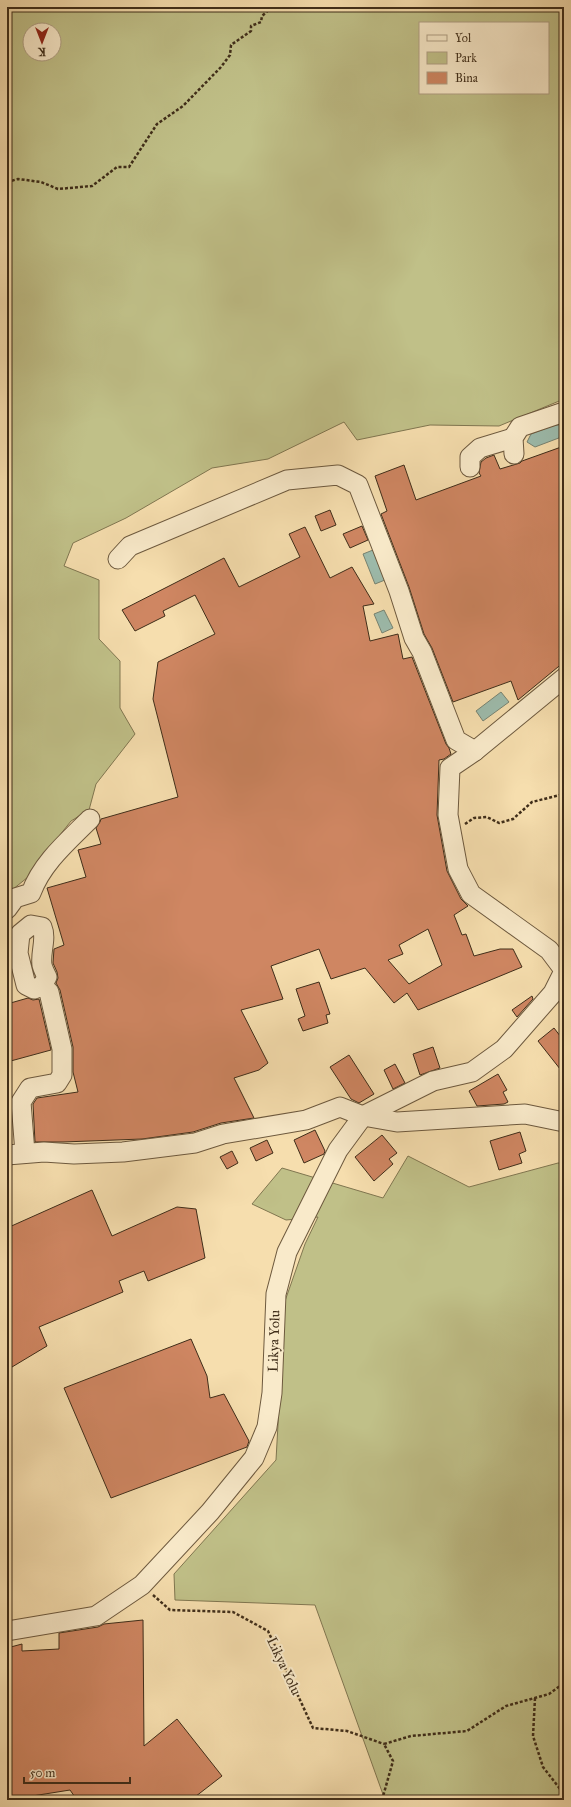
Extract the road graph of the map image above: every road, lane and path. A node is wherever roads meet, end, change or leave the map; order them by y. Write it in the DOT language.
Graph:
graph roads {
  1 [pos="272,7"];
  2 [pos="7,182"];
  3 [pos="564,412"];
  4 [pos="470,467"];
  5 [pos="118,559"];
  6 [pos="564,678"];
  7 [pos="475,751"];
  8 [pos="564,794"];
  9 [pos="90,819"];
  10 [pos="451,833"];
  11 [pos="7,909"];
  12 [pos="564,970"];
  13 [pos="42,986"];
  14 [pos="14,1099"];
  15 [pos="363,1116"];
  16 [pos="564,1122"];
  17 [pos="16,1154"];
  18 [pos="142,1585"];
  19 [pos="7,1631"];
  20 [pos="564,1683"];
  21 [pos="535,1698"];
  22 [pos="384,1744"];
  23 [pos="564,1794"];
  24 [pos="382,1800"];
  1 -- 2 [label="path"];
  3 -- 4 [label="street"];
  5 -- 7 [label="street"];
  6 -- 7 [label="street"];
  7 -- 10 [label="street"];
  8 -- 10 [label="path"];
  9 -- 11 [label="street"];
  10 -- 12 [label="street"];
  12 -- 15 [label="street"];
  13 -- 14 [label="street"];
  14 -- 17 [label="street"];
  15 -- 16 [label="street"];
  15 -- 17 [label="street"];
  15 -- 18 [label="street, Likya Yolu"];
  18 -- 19 [label="street"];
  18 -- 22 [label="path, Likya Yolu"];
  20 -- 21 [label="path"];
  21 -- 22 [label="path"];
  21 -- 23 [label="path"];
  22 -- 24 [label="path"];
}
